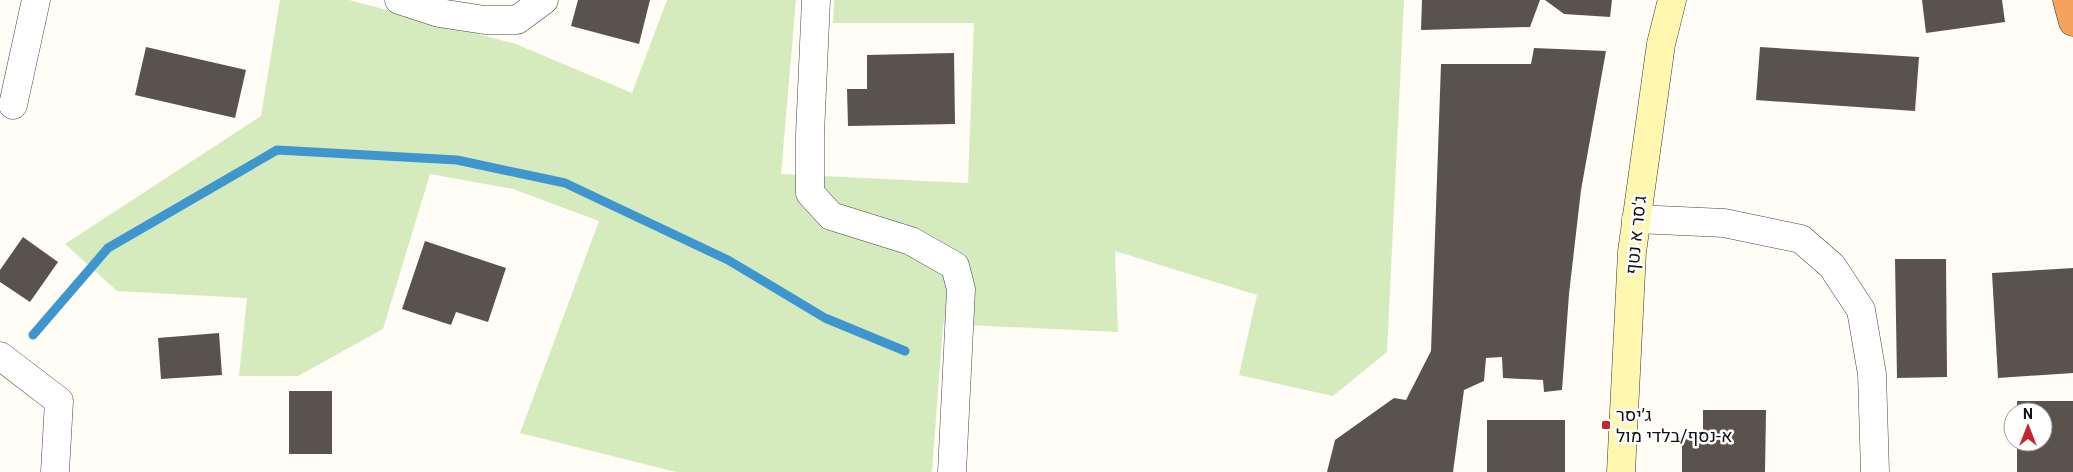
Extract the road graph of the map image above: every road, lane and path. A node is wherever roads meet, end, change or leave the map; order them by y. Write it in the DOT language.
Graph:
graph roads {
  1 [pos="36,0"];
  2 [pos="399,0"];
  3 [pos="544,0"];
  4 [pos="816,0"];
  5 [pos="1672,0"];
  6 [pos="2067,0"];
  7 [pos="2073,22"];
  8 [pos="13,105"];
  9 [pos="1636,219"];
  10 [pos="0,356"];
  11 [pos="55,472"];
  12 [pos="952,472"];
  13 [pos="1621,472"];
  14 [pos="1875,472"];
  1 -- 8 [label="street"];
  2 -- 3 [label="street"];
  4 -- 12 [label="street"];
  5 -- 9 [label="street, ג'סר א נטף"];
  6 -- 7 [label="highway"];
  9 -- 13 [label="street, ג'סר א נטף"];
  9 -- 14 [label="street"];
  10 -- 11 [label="street"];
}
